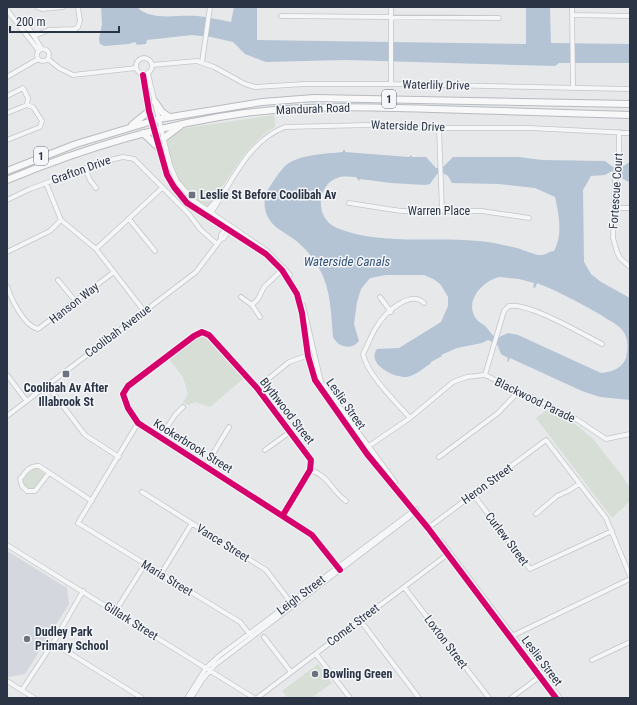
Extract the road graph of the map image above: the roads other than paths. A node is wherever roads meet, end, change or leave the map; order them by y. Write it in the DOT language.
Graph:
graph roads {
  1 [pos="37,7"];
  2 [pos="63,7"];
  3 [pos="78,7"];
  4 [pos="210,7"];
  5 [pos="391,7"];
  6 [pos="572,7"];
  7 [pos="7,11"];
  8 [pos="573,15"];
  9 [pos="281,16"];
  10 [pos="391,16"];
  11 [pos="630,16"];
  12 [pos="499,18"];
  13 [pos="16,20"];
  14 [pos="34,36"];
  15 [pos="40,50"];
  16 [pos="38,59"];
  17 [pos="48,59"];
  18 [pos="202,62"];
  19 [pos="152,66"];
  20 [pos="136,68"];
  21 [pos="145,74"];
  22 [pos="7,77"];
  23 [pos="391,84"];
  24 [pos="573,88"];
  25 [pos="630,89"];
  26 [pos="7,96"];
  27 [pos="155,102"];
  28 [pos="630,104"];
  29 [pos="27,105"];
  30 [pos="149,111"];
  31 [pos="7,113"];
  32 [pos="630,115"];
  33 [pos="169,117"];
  34 [pos="159,119"];
  35 [pos="152,121"];
  36 [pos="184,123"];
  37 [pos="128,128"];
  38 [pos="158,128"];
  39 [pos="439,128"];
  40 [pos="619,132"];
  41 [pos="143,133"];
  42 [pos="630,133"];
  43 [pos="164,138"];
  44 [pos="7,140"];
  45 [pos="160,149"];
  46 [pos="85,168"];
  47 [pos="7,171"];
  48 [pos="7,180"];
  49 [pos="46,183"];
  50 [pos="96,188"];
  51 [pos="162,188"];
  52 [pos="7,200"];
  53 [pos="349,203"];
  54 [pos="614,208"];
  55 [pos="630,208"];
  56 [pos="442,211"];
  57 [pos="208,212"];
  58 [pos="529,218"];
  59 [pos="129,219"];
  60 [pos="61,220"];
  61 [pos="229,227"];
  62 [pos="217,244"];
  63 [pos="96,249"];
  64 [pos="155,251"];
  65 [pos="7,252"];
  66 [pos="630,267"];
  67 [pos="284,269"];
  68 [pos="114,272"];
  69 [pos="58,280"];
  70 [pos="7,286"];
  71 [pos="242,297"];
  72 [pos="380,297"];
  73 [pos="76,302"];
  74 [pos="424,303"];
  75 [pos="252,305"];
  76 [pos="144,311"];
  77 [pos="391,312"];
  78 [pos="260,317"];
  79 [pos="202,332"];
  80 [pos="602,344"];
  81 [pos="313,354"];
  82 [pos="308,356"];
  83 [pos="7,375"];
  84 [pos="485,376"];
  85 [pos="47,385"];
  86 [pos="257,388"];
  87 [pos="519,391"];
  88 [pos="26,400"];
  89 [pos="183,407"];
  90 [pos="7,416"];
  91 [pos="410,418"];
  92 [pos="138,423"];
  93 [pos="229,427"];
  94 [pos="290,432"];
  95 [pos="630,434"];
  96 [pos="160,438"];
  97 [pos="264,450"];
  98 [pos="366,450"];
  99 [pos="119,457"];
  100 [pos="439,458"];
  101 [pos="205,467"];
  102 [pos="310,470"];
  103 [pos="49,473"];
  104 [pos="579,484"];
  105 [pos="142,492"];
  106 [pos="473,494"];
  107 [pos="92,501"];
  108 [pos="346,501"];
  109 [pos="416,511"];
  110 [pos="283,514"];
  111 [pos="536,514"];
  112 [pos="192,523"];
  113 [pos="429,527"];
  114 [pos="612,531"];
  115 [pos="7,545"];
  116 [pos="449,553"];
  117 [pos="145,564"];
  118 [pos="339,568"];
  119 [pos="162,574"];
  120 [pos="630,576"];
  121 [pos="630,579"];
  122 [pos="404,587"];
  123 [pos="83,591"];
  124 [pos="292,604"];
  125 [pos="115,612"];
  126 [pos="360,620"];
  127 [pos="251,635"];
  128 [pos="511,636"];
  129 [pos="264,637"];
  130 [pos="630,642"];
  131 [pos="53,643"];
  132 [pos="316,654"];
  133 [pos="592,660"];
  134 [pos="208,669"];
  135 [pos="291,672"];
  136 [pos="541,675"];
  137 [pos="7,681"];
  138 [pos="22,690"];
  139 [pos="34,698"];
  140 [pos="142,698"];
  141 [pos="186,698"];
  142 [pos="191,698"];
  143 [pos="254,698"];
  144 [pos="257,698"];
  145 [pos="350,698"];
  146 [pos="419,698"];
  147 [pos="489,698"];
  148 [pos="511,698"];
  149 [pos="556,698"];
  150 [pos="560,698"];
  1 -- 2 [label="street"];
  3 -- 14 [label="street"];
  4 -- 18 [label="street"];
  5 -- 10 [label="street"];
  6 -- 8 [label="street"];
  7 -- 13 [label="street"];
  8 -- 11 [label="street"];
  8 -- 24 [label="street"];
  9 -- 10 [label="street"];
  10 -- 12 [label="street"];
  10 -- 23 [label="street"];
  13 -- 14 [label="street"];
  13 -- 15 [label="street"];
  14 -- 15 [label="street"];
  15 -- 16 [label="street"];
  15 -- 17 [label="street"];
  16 -- 17 [label="street"];
  16 -- 22 [label="street"];
  17 -- 20 [label="street"];
  18 -- 19 [label="street, Waterlily Drive"];
  18 -- 23 [label="street, Waterlily Drive"];
  19 -- 20 [label="street"];
  19 -- 21 [label="street"];
  20 -- 21 [label="street"];
  21 -- 27 [label="street, Leslie Street"];
  21 -- 30 [label="street, Leslie Street"];
  23 -- 24 [label="street, Waterlily Drive"];
  24 -- 25 [label="street, Waterlily Drive"];
  26 -- 29 [label="street"];
  27 -- 33 [label="highway"];
  27 -- 34 [label="street, Leslie Street"];
  28 -- 33 [label="highway, Mandurah Road / 1"];
  29 -- 31 [label="street"];
  29 -- 44 [label="street"];
  30 -- 35 [label="street, Leslie Street"];
  30 -- 37 [label="highway"];
  32 -- 36 [label="highway, Mandurah Road / 1"];
  33 -- 34 [label="highway, Mandurah Road / 1"];
  34 -- 35 [label="highway, Mandurah Road / 1"];
  34 -- 38 [label="street, Leslie Street"];
  35 -- 37 [label="highway, Mandurah Road / 1"];
  35 -- 38 [label="street, Leslie Street"];
  36 -- 38 [label="highway, Mandurah Road / 1"];
  36 -- 43 [label="highway"];
  37 -- 47 [label="highway, Mandurah Road / 1"];
  38 -- 41 [label="highway, Mandurah Road / 1"];
  38 -- 43 [label="street, Leslie Street"];
  38 -- 45 [label="street, Leslie Street"];
  39 -- 40 [label="street, Waterside Drive"];
  39 -- 56 [label="street"];
  39 -- 57 [label="street, Waterside Drive"];
  40 -- 42 [label="street, Waterside Drive"];
  40 -- 54 [label="street, Fortescue Court"];
  41 -- 45 [label="highway"];
  41 -- 48 [label="highway, Mandurah Road / 1"];
  43 -- 57 [label="street, Leslie Street"];
  45 -- 57 [label="street, Leslie Street"];
  46 -- 49 [label="street, Grafton Drive"];
  46 -- 50 [label="street"];
  46 -- 51 [label="street, Grafton Drive"];
  49 -- 52 [label="street, Grafton Drive"];
  49 -- 60 [label="street"];
  51 -- 59 [label="street"];
  51 -- 62 [label="street, Grafton Drive"];
  53 -- 56 [label="street, Warren Place"];
  54 -- 55 [label="street"];
  54 -- 66 [label="street, Fortescue Court"];
  56 -- 58 [label="street, Warren Place"];
  57 -- 61 [label="street, Leslie Street"];
  59 -- 63 [label="street"];
  59 -- 64 [label="street"];
  60 -- 63 [label="street"];
  60 -- 65 [label="street"];
  61 -- 62 [label="street, Coolibah Avenue"];
  61 -- 67 [label="street, Leslie Street"];
  62 -- 76 [label="street, Coolibah Avenue"];
  63 -- 68 [label="street"];
  67 -- 75 [label="street"];
  67 -- 81 [label="street, Leslie Street"];
  67 -- 82 [label="street, Leslie Street"];
  68 -- 73 [label="street, Hanson Way"];
  68 -- 76 [label="street"];
  69 -- 73 [label="street"];
  70 -- 73 [label="street, Hanson Way"];
  71 -- 75 [label="street"];
  72 -- 77 [label="street"];
  74 -- 77 [label="street"];
  75 -- 78 [label="street"];
  76 -- 85 [label="street, Coolibah Avenue"];
  77 -- 91 [label="street"];
  79 -- 86 [label="street, Blythwood Street"];
  79 -- 92 [label="street, Kookerbrook Street"];
  80 -- 84 [label="street"];
  81 -- 82 [label="street"];
  81 -- 98 [label="street, Leslie Street"];
  82 -- 86 [label="street"];
  82 -- 98 [label="street, Leslie Street"];
  83 -- 88 [label="street"];
  84 -- 87 [label="street, Blackwood Parade"];
  84 -- 91 [label="street, Blackwood Parade"];
  85 -- 88 [label="street, Coolibah Avenue"];
  85 -- 99 [label="street"];
  86 -- 94 [label="street, Blythwood Street"];
  87 -- 95 [label="street, Blackwood Parade"];
  87 -- 100 [label="street"];
  88 -- 90 [label="street, Coolibah Avenue"];
  89 -- 96 [label="street"];
  91 -- 98 [label="street, Blackwood Parade"];
  92 -- 96 [label="street, Kookerbrook Street"];
  92 -- 99 [label="street"];
  93 -- 101 [label="street"];
  94 -- 97 [label="street"];
  94 -- 102 [label="street, Blythwood Street"];
  96 -- 101 [label="street, Kookerbrook Street"];
  98 -- 109 [label="street, Leslie Street"];
  99 -- 107 [label="street"];
  101 -- 110 [label="street, Kookerbrook Street"];
  102 -- 108 [label="street"];
  102 -- 110 [label="street"];
  103 -- 103 [label="street"];
  103 -- 107 [label="street"];
  104 -- 106 [label="street, Heron Street"];
  104 -- 111 [label="street"];
  104 -- 114 [label="street"];
  105 -- 112 [label="street, Vance Street"];
  106 -- 113 [label="street, Heron Street"];
  106 -- 114 [label="street, Curlew Street"];
  107 -- 117 [label="street, Maria Street"];
  109 -- 113 [label="street, Leslie Street"];
  109 -- 118 [label="street, Leigh Street"];
  110 -- 118 [label="street, Kookerbrook Street"];
  112 -- 119 [label="street"];
  112 -- 124 [label="street, Vance Street"];
  113 -- 116 [label="street, Leslie Street"];
  114 -- 120 [label="street"];
  115 -- 123 [label="street, Gillark Street"];
  116 -- 122 [label="street, Comet Street"];
  116 -- 128 [label="street, Leslie Street"];
  117 -- 119 [label="street, Maria Street"];
  117 -- 125 [label="street"];
  118 -- 124 [label="street, Leigh Street"];
  119 -- 127 [label="street, Maria Street"];
  121 -- 128 [label="street"];
  122 -- 126 [label="street, Comet Street"];
  122 -- 147 [label="street, Loxton Street"];
  123 -- 125 [label="street, Gillark Street"];
  123 -- 131 [label="street"];
  124 -- 127 [label="street, Leigh Street"];
  125 -- 134 [label="street, Gillark Street"];
  126 -- 132 [label="street, Comet Street"];
  126 -- 146 [label="street"];
  127 -- 134 [label="street, Leigh Street"];
  128 -- 136 [label="street, Leslie Street"];
  129 -- 135 [label="street"];
  130 -- 133 [label="street"];
  131 -- 138 [label="street"];
  131 -- 140 [label="street"];
  132 -- 135 [label="street, Comet Street"];
  132 -- 145 [label="street"];
  134 -- 141 [label="street"];
  134 -- 142 [label="street"];
  134 -- 143 [label="street, Gillark Street"];
  135 -- 144 [label="street, Comet Street"];
  136 -- 148 [label="street"];
  136 -- 149 [label="street, Leslie Street"];
  136 -- 150 [label="street, Leslie Street"];
  137 -- 138 [label="street"];
  138 -- 139 [label="street"];
}
